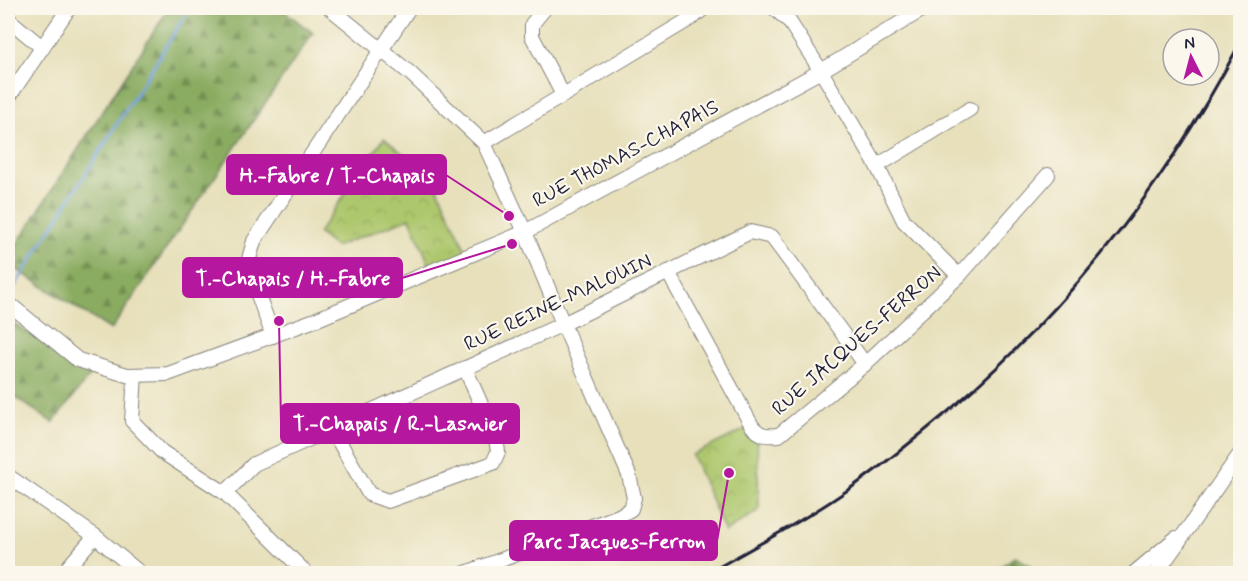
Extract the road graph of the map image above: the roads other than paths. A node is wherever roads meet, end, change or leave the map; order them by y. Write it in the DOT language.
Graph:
graph roads {
  1 [pos="69,8"];
  2 [pos="330,8"];
  3 [pos="408,8"];
  4 [pos="545,8"];
  5 [pos="704,8"];
  6 [pos="774,8"];
  7 [pos="925,8"];
  8 [pos="8,19"];
  9 [pos="43,48"];
  10 [pos="381,49"];
  11 [pos="821,71"];
  12 [pos="563,95"];
  13 [pos="8,98"];
  14 [pos="970,109"];
  15 [pos="484,143"];
  16 [pos="877,166"];
  17 [pos="1048,175"];
  18 [pos="525,232"];
  19 [pos="668,272"];
  20 [pos="959,276"];
  21 [pos="8,303"];
  22 [pos="563,324"];
  23 [pos="273,336"];
  24 [pos="865,364"];
  25 [pos="465,368"];
  26 [pos="135,375"];
  27 [pos="332,429"];
  28 [pos="1240,454"];
  29 [pos="8,476"];
  30 [pos="225,493"];
  31 [pos="1194,523"];
  32 [pos="95,536"];
  33 [pos="62,573"];
  34 [pos="141,573"];
  35 [pos="305,573"];
  36 [pos="463,573"];
  37 [pos="1133,573"];
  38 [pos="1156,573"];
  1 -- 9 [label="street"];
  2 -- 10 [label="street"];
  3 -- 10 [label="street"];
  4 -- 12 [label="street"];
  5 -- 12 [label="street"];
  6 -- 11 [label="street"];
  7 -- 11 [label="street, RUE THOMAS-CHAPAIS"];
  8 -- 9 [label="street"];
  9 -- 13 [label="street"];
  10 -- 15 [label="street"];
  10 -- 23 [label="street"];
  11 -- 16 [label="street"];
  11 -- 18 [label="street, RUE THOMAS-CHAPAIS"];
  12 -- 15 [label="street"];
  14 -- 16 [label="street"];
  15 -- 18 [label="street"];
  16 -- 20 [label="street"];
  17 -- 20 [label="street, RUE JACQUES-FERRON"];
  18 -- 22 [label="street"];
  18 -- 23 [label="street, RUE THOMAS-CHAPAIS"];
  19 -- 22 [label="street, RUE REINE-MALOUIN"];
  19 -- 24 [label="street, RUE REINE-MALOUIN"];
  19 -- 24 [label="street, RUE JACQUES-FERRON"];
  20 -- 24 [label="street, RUE JACQUES-FERRON"];
  21 -- 26 [label="street, RUE THOMAS-CHAPAIS"];
  22 -- 25 [label="street, RUE REINE-MALOUIN"];
  22 -- 36 [label="street"];
  23 -- 26 [label="street, RUE THOMAS-CHAPAIS"];
  25 -- 27 [label="street, RUE REINE-MALOUIN"];
  25 -- 27 [label="street"];
  26 -- 30 [label="street"];
  27 -- 30 [label="street, RUE REINE-MALOUIN"];
  28 -- 31 [label="street"];
  29 -- 32 [label="street"];
  30 -- 35 [label="street"];
  31 -- 37 [label="street"];
  31 -- 38 [label="street"];
  32 -- 33 [label="street"];
  32 -- 34 [label="street"];
}
